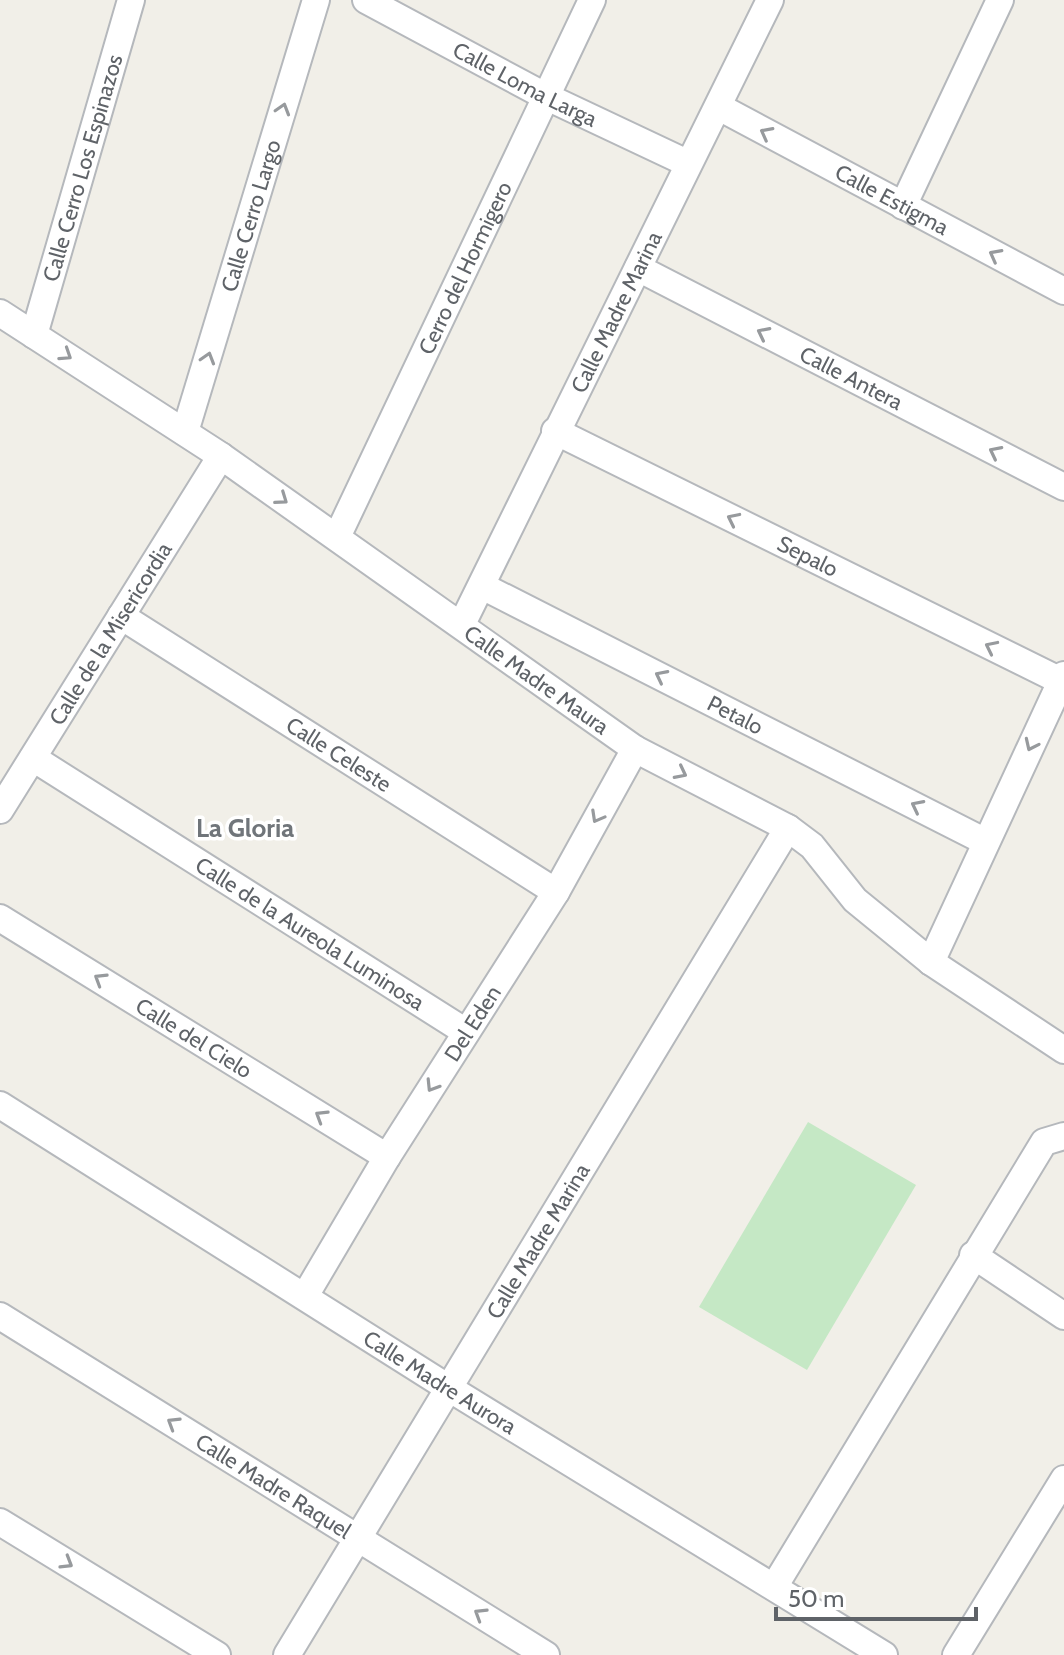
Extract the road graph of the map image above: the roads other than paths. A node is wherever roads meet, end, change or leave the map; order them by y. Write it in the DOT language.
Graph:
graph roads {
  1 [pos="131,0"];
  2 [pos="316,0"];
  3 [pos="366,0"];
  4 [pos="592,0"];
  5 [pos="770,0"];
  6 [pos="1000,0"];
  7 [pos="545,96"];
  8 [pos="719,107"];
  9 [pos="687,163"];
  10 [pos="903,206"];
  11 [pos="638,268"];
  12 [pos="1064,290"];
  13 [pos="0,313"];
  14 [pos="34,335"];
  15 [pos="555,431"];
  16 [pos="185,432"];
  17 [pos="221,456"];
  18 [pos="1064,487"];
  19 [pos="337,537"];
  20 [pos="484,587"];
  21 [pos="121,616"];
  22 [pos="462,624"];
  23 [pos="1062,678"];
  24 [pos="635,749"];
  25 [pos="33,758"];
  26 [pos="0,810"];
  27 [pos="788,828"];
  28 [pos="986,842"];
  29 [pos="556,892"];
  30 [pos="0,918"];
  31 [pos="931,962"];
  32 [pos="466,1032"];
  33 [pos="1064,1050"];
  34 [pos="0,1105"];
  35 [pos="1064,1136"];
  36 [pos="387,1157"];
  37 [pos="973,1255"];
  38 [pos="305,1296"];
  39 [pos="0,1316"];
  40 [pos="1064,1316"];
  41 [pos="447,1387"];
  42 [pos="1064,1479"];
  43 [pos="0,1522"];
  44 [pos="358,1538"];
  45 [pos="774,1587"];
  46 [pos="217,1655"];
  47 [pos="287,1655"];
  48 [pos="546,1655"];
  49 [pos="884,1655"];
  50 [pos="956,1655"];
  1 -- 14 [label="street, Calle Cerro Los Espinazos"];
  16 -- 2 [label="street, Calle Cerro Largo, one-way"];
  3 -- 7 [label="street, Calle Loma Larga"];
  4 -- 7 [label="street, Cerro del Hormigero"];
  5 -- 8 [label="street, Calle Madre Marina"];
  6 -- 10 [label="street"];
  7 -- 9 [label="street, Calle Loma Larga"];
  7 -- 19 [label="street, Cerro del Hormigero"];
  8 -- 9 [label="street, Calle Madre Marina"];
  10 -- 8 [label="street, Calle Estigma, one-way"];
  9 -- 11 [label="street, Calle Madre Marina"];
  12 -- 10 [label="street, Calle Estigma, one-way"];
  11 -- 15 [label="street, Calle Madre Marina"];
  18 -- 11 [label="street, Calle Antera, one-way"];
  13 -- 14 [label="street, Calle Madre Maura"];
  14 -- 16 [label="street, Calle Madre Maura, one-way"];
  15 -- 20 [label="street, Calle Madre Marina"];
  23 -- 15 [label="street, Sepalo, one-way"];
  16 -- 17 [label="street, Calle Madre Maura"];
  17 -- 19 [label="street, Calle Madre Maura, one-way"];
  17 -- 21 [label="street, Calle de la Misericordia"];
  19 -- 22 [label="street, Calle Madre Maura"];
  20 -- 22 [label="street, Calle Madre Marina"];
  28 -- 20 [label="street, Petalo, one-way"];
  21 -- 25 [label="street, Calle de la Misericordia"];
  21 -- 29 [label="street, Calle Celeste"];
  22 -- 24 [label="street, Calle Madre Maura"];
  23 -- 28 [label="street, one-way"];
  24 -- 27 [label="street, Calle Madre Maura, one-way"];
  24 -- 29 [label="street, Del Eden, one-way"];
  25 -- 26 [label="street, Calle de la Misericordia"];
  25 -- 32 [label="street, Calle de la Aureola Luminosa"];
  27 -- 31 [label="street, Calle Madre Maura"];
  27 -- 41 [label="street, Calle Madre Marina"];
  28 -- 31 [label="street"];
  29 -- 32 [label="street, Del Eden"];
  36 -- 30 [label="street, Calle del Cielo, one-way"];
  31 -- 33 [label="street, Calle Madre Maura"];
  32 -- 36 [label="street, Del Eden, one-way"];
  34 -- 38 [label="street, Calle Madre Aurora"];
  35 -- 37 [label="street"];
  36 -- 38 [label="street, Del Eden"];
  37 -- 40 [label="street"];
  37 -- 45 [label="street"];
  38 -- 41 [label="street, Calle Madre Aurora"];
  44 -- 39 [label="street, Calle Madre Raquel, one-way"];
  41 -- 44 [label="street, Calle Madre Marina"];
  41 -- 45 [label="street, Calle Madre Aurora"];
  42 -- 50 [label="street"];
  43 -- 46 [label="street, one-way"];
  44 -- 47 [label="street, Calle Madre Marina"];
  48 -- 44 [label="street, Calle Madre Raquel, one-way"];
  45 -- 49 [label="street, Calle Madre Aurora"];
}
